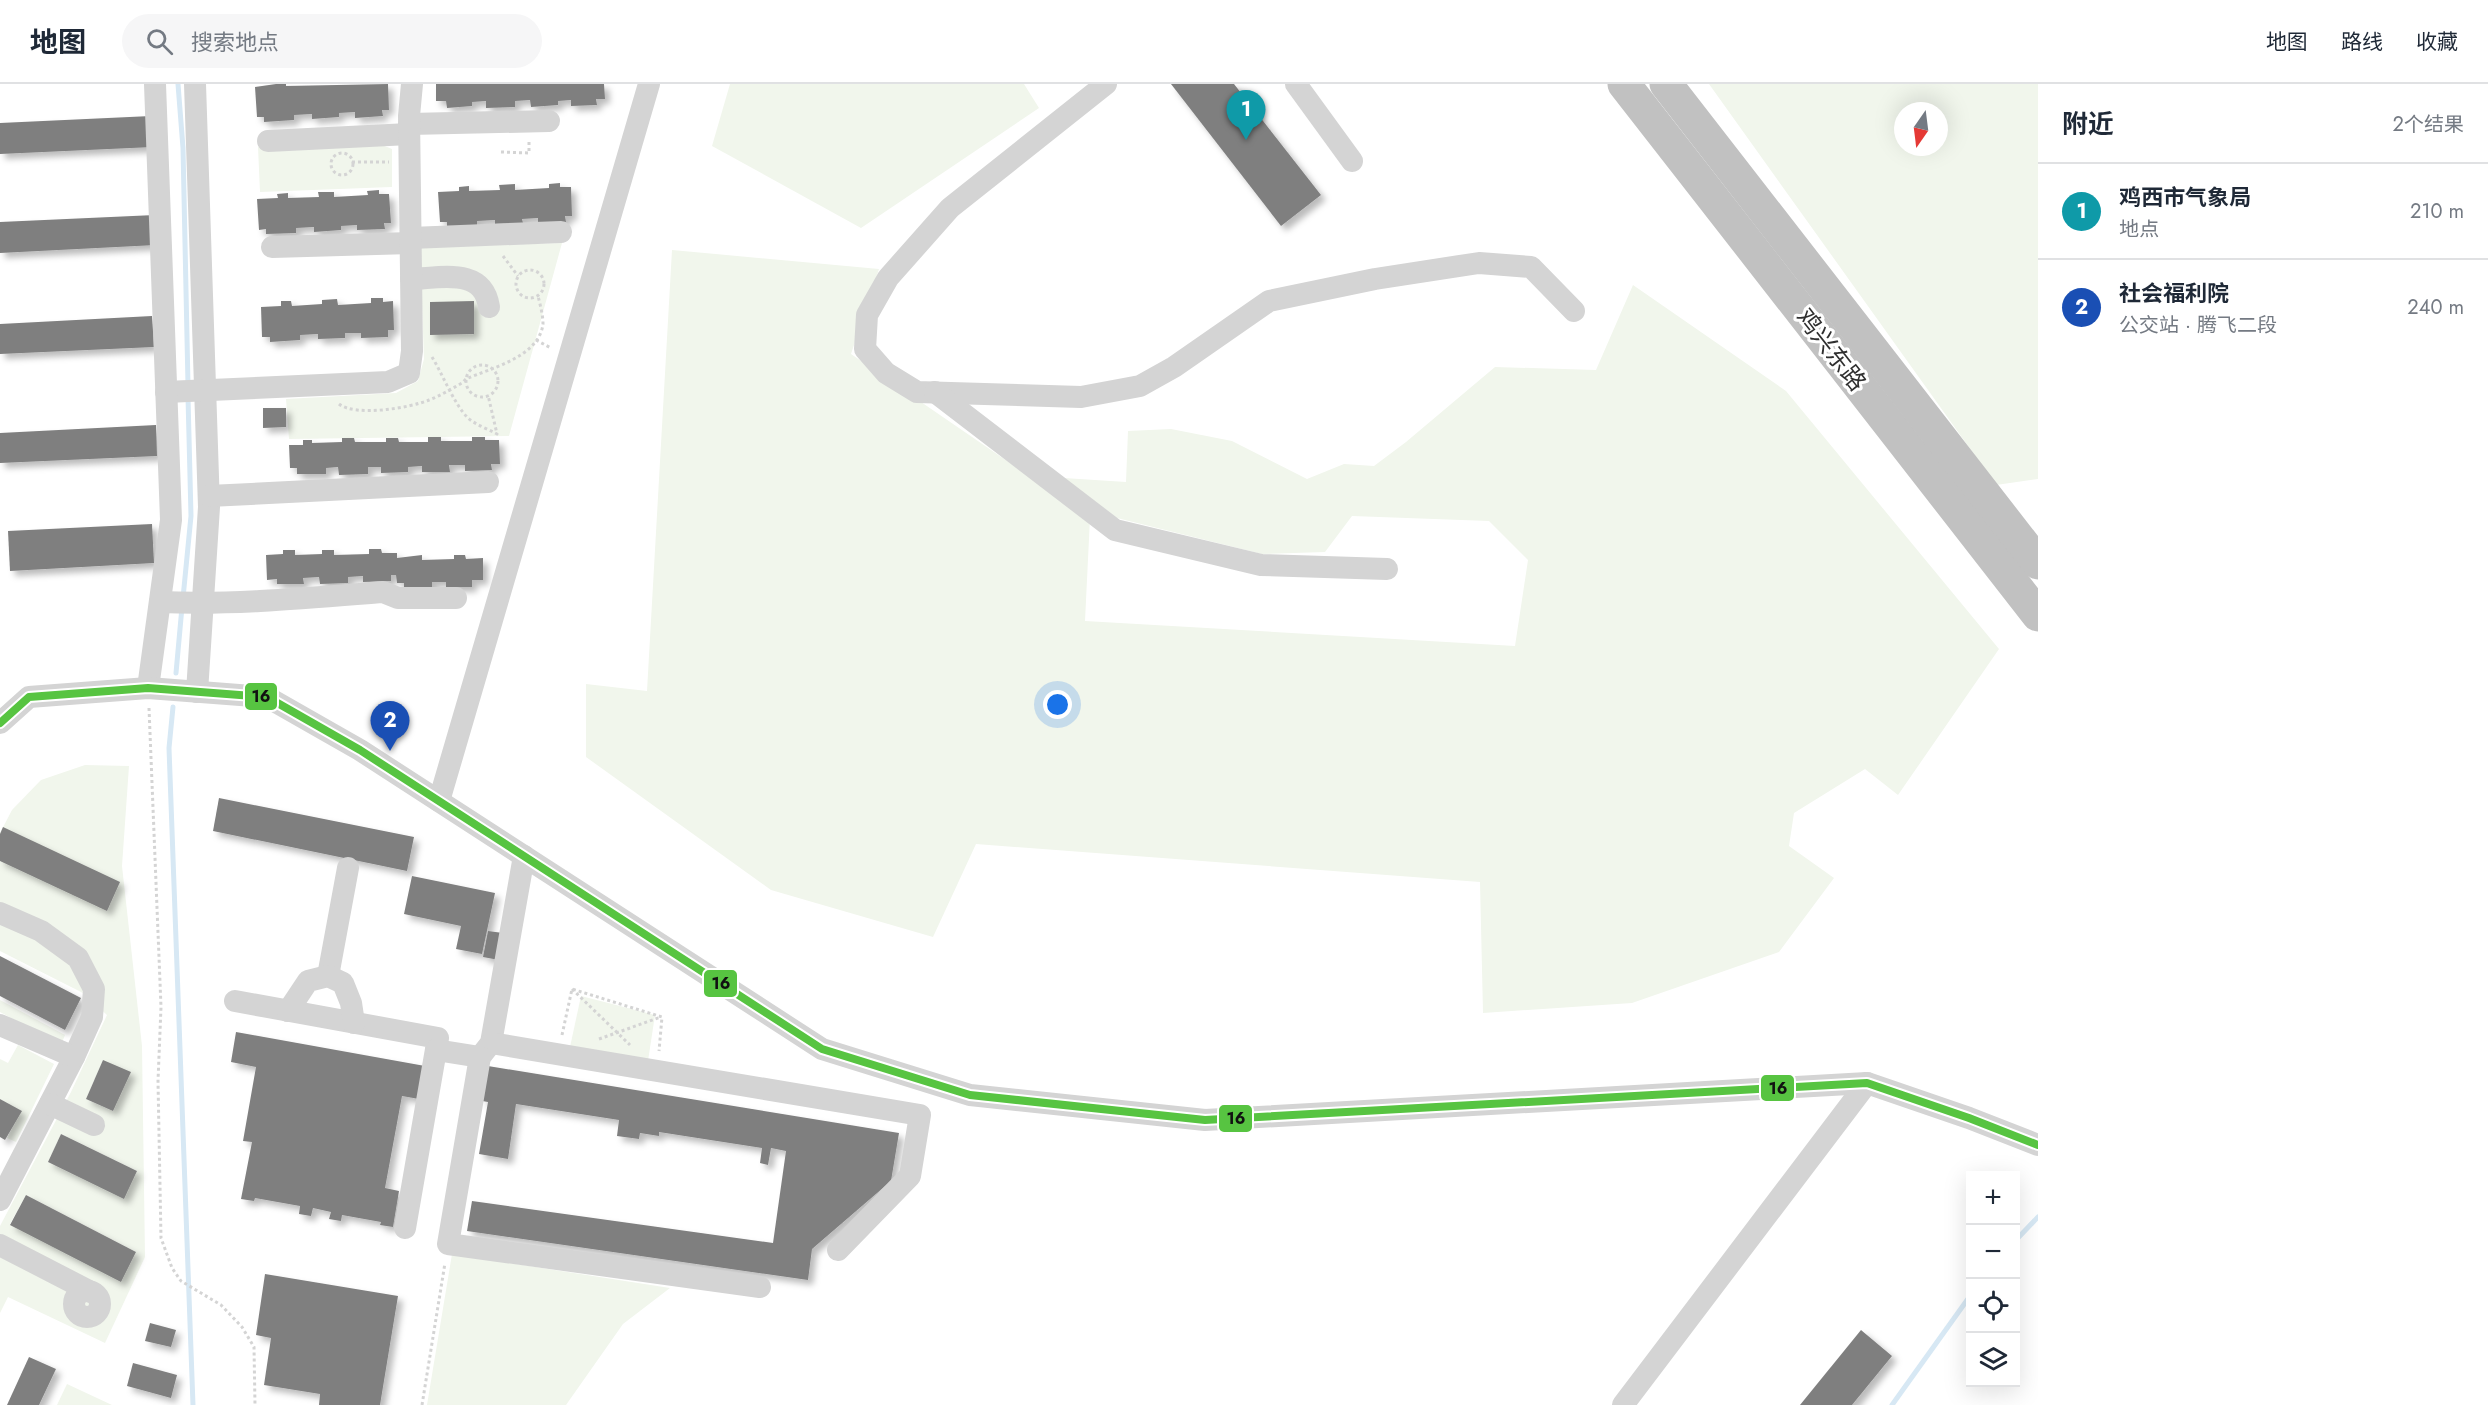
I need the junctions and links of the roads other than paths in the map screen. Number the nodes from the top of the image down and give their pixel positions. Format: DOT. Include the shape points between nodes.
graph roads {
  1 [pos="156,84"];
  2 [pos="195,84"];
  3 [pos="412,84"];
  4 [pos="649,84"];
  5 [pos="1106,84"];
  6 [pos="1296,84"];
  7 [pos="1624,84"];
  8 [pos="1666,84"];
  9 [pos="539,121"];
  10 [pos="409,129"];
  11 [pos="268,141"];
  12 [pos="1352,161"];
  13 [pos="561,232"];
  14 [pos="411,241"];
  15 [pos="272,247"];
  16 [pos="411,279"];
  17 [pos="489,307"];
  18 [pos="1574,311"];
  19 [pos="166,392"];
  20 [pos="205,392"];
  21 [pos="935,392"];
  22 [pos="488,482"];
  23 [pos="209,502"];
  24 [pos="170,508"];
  25 [pos="2038,563"];
  26 [pos="1387,569"];
  27 [pos="456,598"];
  28 [pos="160,602"];
  29 [pos="203,604"];
  30 [pos="2038,615"];
  31 [pos="148,688"];
  32 [pos="197,692"];
  33 [pos="0,723"];
  34 [pos="439,801"];
  35 [pos="524,856"];
  36 [pos="348,868"];
  37 [pos="0,913"];
  38 [pos="328,976"];
  39 [pos="235,1001"];
  40 [pos="288,1011"];
  41 [pos="354,1023"];
  42 [pos="0,1024"];
  43 [pos="436,1050"];
  44 [pos="485,1050"];
  45 [pos="74,1058"];
  46 [pos="1867,1083"];
  47 [pos="50,1104"];
  48 [pos="94,1125"];
  49 [pos="2038,1145"];
  50 [pos="8,1167"];
  51 [pos="0,1200"];
  52 [pos="405,1228"];
  53 [pos="0,1245"];
  54 [pos="838,1250"];
  55 [pos="760,1287"];
  56 [pos="91,1292"];
  57 [pos="1623,1405"];
  1 -- 19 [label="street"];
  2 -- 20 [label="street"];
  3 -- 10 [label="street"];
  4 -- 34 [label="street"];
  5 -- 21 [label="street" via="950,208 888,278 867,315 865,349 886,373 917,392"];
  6 -- 12 [label="street"];
  7 -- 30 [label="highway, 鸡兴东路"];
  8 -- 25 [label="highway, 鸡兴东路"];
  9 -- 10 [label="street"];
  10 -- 11 [label="street"];
  10 -- 14 [label="street"];
  13 -- 14 [label="street"];
  14 -- 15 [label="street"];
  14 -- 16 [label="street"];
  16 -- 17 [label="street" via="464,278 479,284"];
  16 -- 20 [label="street" via="409,373 388,382"];
  18 -- 21 [label="street" via="1532,267 1479,263 1269,301 1140,386 1082,397"];
  19 -- 20 [label="street"];
  19 -- 24 [label="street"];
  20 -- 23 [label="street"];
  21 -- 26 [label="street" via="1115,530 1261,565"];
  22 -- 23 [label="street"];
  23 -- 24 [label="street"];
  23 -- 29 [label="street"];
  24 -- 28 [label="street"];
  27 -- 29 [label="street" via="399,598 383,592"];
  28 -- 29 [label="street"];
  28 -- 31 [label="street"];
  29 -- 32 [label="street"];
  31 -- 32 [label="street"];
  31 -- 33 [label="street" via="29,697"];
  32 -- 34 [label="street" via="267,697"];
  34 -- 35 [label="street"];
  35 -- 44 [label="street"];
  35 -- 46 [label="street" via="822,1048 970,1095 1205,1120"];
  36 -- 38 [label="street"];
  37 -- 45 [label="street" via="40,931 78,958 94,989 92,1017"];
  38 -- 40 [label="street" via="308,981"];
  38 -- 41 [label="street" via="343,983"];
  39 -- 40 [label="street"];
  40 -- 41 [label="street"];
  41 -- 43 [label="street" via="438,1038"];
  42 -- 45 [label="street"];
  43 -- 44 [label="street"];
  43 -- 52 [label="street"];
  44 -- 54 [label="street" via="558,1054 920,1115 910,1176"];
  44 -- 55 [label="street" via="448,1244"];
  45 -- 47 [label="street"];
  46 -- 49 [label="street"];
  46 -- 57 [label="street"];
  47 -- 48 [label="street"];
  47 -- 50 [label="street"];
  50 -- 51 [label="street"];
  53 -- 56 [label="street"];
}
